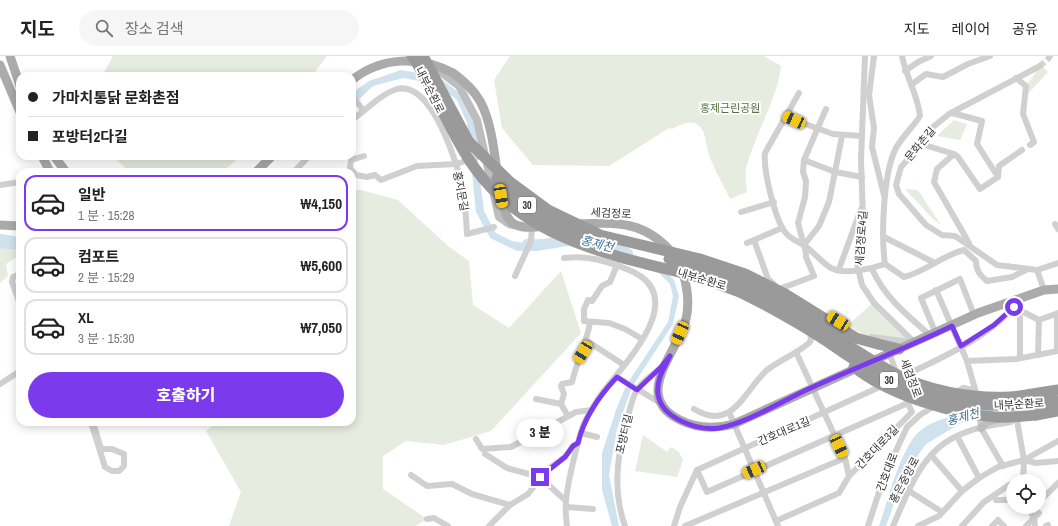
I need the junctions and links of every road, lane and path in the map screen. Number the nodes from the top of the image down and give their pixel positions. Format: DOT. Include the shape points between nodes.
graph roads {
  1 [pos="10,56"];
  2 [pos="412,56"];
  3 [pos="864,56"];
  4 [pos="874,56"];
  5 [pos="902,56"];
  6 [pos="931,56"];
  7 [pos="990,56"];
  8 [pos="425,58"];
  9 [pos="0,65"];
  10 [pos="1037,69"];
  11 [pos="905,71"];
  12 [pos="16,74"];
  13 [pos="356,77"];
  14 [pos="1016,78"];
  15 [pos="911,85"];
  16 [pos="799,93"];
  17 [pos="356,101"];
  18 [pos="16,103"];
  19 [pos="363,109"];
  20 [pos="826,109"];
  21 [pos="952,113"];
  22 [pos="356,116"];
  23 [pos="786,117"];
  24 [pos="818,129"];
  25 [pos="842,136"];
  26 [pos="862,136"];
  27 [pos="468,141"];
  28 [pos="921,144"];
  29 [pos="1030,145"];
  30 [pos="1022,150"];
  31 [pos="954,154"];
  32 [pos="485,155"];
  33 [pos="364,156"];
  34 [pos="356,158"];
  35 [pos="268,160"];
  36 [pos="304,160"];
  37 [pos="804,160"];
  38 [pos="458,163"];
  39 [pos="260,168"];
  40 [pos="298,168"];
  41 [pos="835,172"];
  42 [pos="356,175"];
  43 [pos="998,177"];
  44 [pos="862,178"];
  45 [pos="16,183"];
  46 [pos="0,185"];
  47 [pos="884,200"];
  48 [pos="774,202"];
  49 [pos="863,202"];
  50 [pos="741,212"];
  51 [pos="0,225"];
  52 [pos="515,225"];
  53 [pos="16,226"];
  54 [pos="494,227"];
  55 [pos="532,227"];
  56 [pos="782,228"];
  57 [pos="884,237"];
  58 [pos="754,240"];
  59 [pos="747,243"];
  60 [pos="970,244"];
  61 [pos="804,245"];
  62 [pos="564,258"];
  63 [pos="935,263"];
  64 [pos="1058,263"];
  65 [pos="885,264"];
  66 [pos="617,265"];
  67 [pos="839,269"];
  68 [pos="872,269"];
  69 [pos="1028,269"];
  70 [pos="1037,270"];
  71 [pos="696,271"];
  72 [pos="858,271"];
  73 [pos="16,276"];
  74 [pos="515,276"];
  75 [pos="742,288"];
  76 [pos="782,288"];
  77 [pos="1058,289"];
  78 [pos="936,290"];
  79 [pos="1044,290"];
  80 [pos="16,295"];
  81 [pos="1016,303"];
  82 [pos="814,306"];
  83 [pos="1020,310"];
  84 [pos="1057,314"];
  85 [pos="974,315"];
  86 [pos="1040,320"];
  87 [pos="590,323"];
  88 [pos="952,326"];
  89 [pos="934,335"];
  90 [pos="642,339"];
  91 [pos="824,340"];
  92 [pos="587,341"];
  93 [pos="915,343"];
  94 [pos="961,346"];
  95 [pos="894,351"];
  96 [pos="1057,351"];
  97 [pos="796,352"];
  98 [pos="1038,355"];
  99 [pos="670,356"];
  100 [pos="1020,358"];
  101 [pos="967,361"];
  102 [pos="624,365"];
  103 [pos="16,374"];
  104 [pos="619,378"];
  105 [pos="899,378"];
  106 [pos="0,384"];
  107 [pos="812,387"];
  108 [pos="636,389"];
  109 [pos="974,390"];
  110 [pos="1058,390"];
  111 [pos="536,399"];
  112 [pos="1058,401"];
  113 [pos="908,403"];
  114 [pos="561,404"];
  115 [pos="662,404"];
  116 [pos="1058,406"];
  117 [pos="694,409"];
  118 [pos="592,410"];
  119 [pos="729,412"];
  120 [pos="912,412"];
  121 [pos="824,413"];
  122 [pos="1058,413"];
  123 [pos="568,416"];
  124 [pos="1016,417"];
  125 [pos="734,424"];
  126 [pos="981,424"];
  127 [pos="93,426"];
  128 [pos="93,426"];
  129 [pos="581,433"];
  130 [pos="834,435"];
  131 [pos="957,436"];
  132 [pos="597,437"];
  133 [pos="476,439"];
  134 [pos="1058,441"];
  135 [pos="578,443"];
  136 [pos="744,448"];
  137 [pos="485,454"];
  138 [pos="931,455"];
  139 [pos="845,458"];
  140 [pos="1024,460"];
  141 [pos="1058,461"];
  142 [pos="1003,466"];
  143 [pos="697,470"];
  144 [pos="754,470"];
  145 [pos="1023,474"];
  146 [pos="411,475"];
  147 [pos="849,476"];
  148 [pos="540,477"];
  149 [pos="979,478"];
  150 [pos="1058,483"];
  151 [pos="1006,488"];
  152 [pos="909,491"];
  153 [pos="962,491"];
  154 [pos="764,492"];
  155 [pos="1046,495"];
  156 [pos="996,500"];
  157 [pos="1006,500"];
  158 [pos="566,504"];
  159 [pos="510,505"];
  160 [pos="593,509"];
  161 [pos="942,512"];
  162 [pos="1036,516"];
  163 [pos="427,519"];
  164 [pos="777,523"];
  165 [pos="448,526"];
  166 [pos="489,526"];
  167 [pos="567,526"];
  168 [pos="625,526"];
  169 [pos="674,526"];
  170 [pos="685,526"];
  171 [pos="869,526"];
  172 [pos="893,526"];
  173 [pos="918,526"];
  174 [pos="962,526"];
  175 [pos="992,526"];
  176 [pos="1004,526"];
  177 [pos="1026,526"];
  178 [pos="1035,526"];
  1 -- 12 [label="main road"];
  2 -- 71 [label="highway, 내부순환로 / 30, bridge" via="474,168 518,210 544,228 608,254"];
  3 -- 26 [label="street, 세검정로4길"];
  4 -- 47 [label="street" via="869,95 874,128 872,147"];
  5 -- 11 [label="street, 문화촌길"];
  6 -- 11 [label="street"];
  7 -- 15 [label="street" via="943,77 926,74"];
  8 -- 13 [label="main road" via="390,60"];
  8 -- 27 [label="highway, 내부순환로 / 30, bridge"];
  8 -- 32 [label="main road" via="459,86 477,120"];
  8 -- 52 [label="main road" via="464,81 480,102 494,154 503,210 506,217"];
  9 -- 18 [label="main road"];
  10 -- 14 [label="street, 문화촌길"];
  11 -- 15 [label="street, 문화촌길"];
  14 -- 21 [label="street, 문화촌길"];
  14 -- 29 [label="street" via="1026,86 1023,114 1034,142"];
  15 -- 47 [label="street, 문화촌길" via="920,116 896,148 888,173"];
  16 -- 23 [label="street"];
  17 -- 19 [label="street"];
  19 -- 22 [label="street"];
  19 -- 38 [label="street" via="398,89 419,93 436,118"];
  20 -- 24 [label="street"];
  21 -- 28 [label="street, 문화촌길" via="933,127"];
  21 -- 43 [label="street" via="982,121 978,144"];
  23 -- 24 [label="street"];
  23 -- 48 [label="street" via="765,153 766,178"];
  24 -- 25 [label="street"];
  24 -- 37 [label="street"];
  25 -- 26 [label="street"];
  25 -- 41 [label="street"];
  26 -- 44 [label="street, 세검정로4길"];
  27 -- 71 [label="highway, 내부순환로 / 30, bridge" via="492,174 511,193 546,218 603,241"];
  27 -- 95 [label="highway, bridge" via="510,182 548,210 600,235 700,259 745,274 785,294 856,338"];
  28 -- 31 [label="street"];
  28 -- 60 [label="street, 문화촌길" via="901,167 896,185 899,194 926,225 942,235 956,236"];
  30 -- 43 [label="street" via="1000,166"];
  31 -- 43 [label="street" via="980,188"];
  31 -- 60 [label="street" via="937,169 934,182"];
  32 -- 38 [label="street, bridge"];
  32 -- 52 [label="main road" via="499,216 509,224"];
  33 -- 34 [label="street, 홍지문길"];
  35 -- 39 [label="main road"];
  36 -- 40 [label="street"];
  37 -- 41 [label="street"];
  37 -- 61 [label="street" via="802,172 806,181 798,223"];
  38 -- 42 [label="street, 홍지문길" via="417,166 381,180 375,175"];
  38 -- 54 [label="street, 홍지문길" via="467,234"];
  41 -- 44 [label="street"];
  41 -- 61 [label="street" via="829,202 821,222"];
  44 -- 49 [label="street, 세검정로4길"];
  45 -- 46 [label="street"];
  47 -- 57 [label="street, 문화촌길"];
  48 -- 50 [label="street"];
  48 -- 56 [label="street"];
  49 -- 67 [label="street"];
  49 -- 72 [label="street, 세검정로4길"];
  51 -- 53 [label="main road"];
  52 -- 55 [label="main road, 세검정로"];
  55 -- 74 [label="street" via="530,241"];
  55 -- 99 [label="main road, 세검정로" via="621,223 637,227 664,242 681,266 688,301 686,320"];
  56 -- 58 [label="street"];
  56 -- 61 [label="street" via="790,239"];
  57 -- 63 [label="street"];
  57 -- 65 [label="street, 문화촌길"];
  58 -- 59 [label="street"];
  58 -- 76 [label="street, 세검정로" via="768,279"];
  60 -- 69 [label="street, 문화촌길" via="998,265"];
  61 -- 67 [label="street" via="827,265"];
  61 -- 76 [label="street" via="814,276"];
  62 -- 66 [label="street" via="583,256"];
  63 -- 65 [label="street" via="914,275 904,277"];
  63 -- 69 [label="street" via="964,250 976,261 976,268 987,281 1012,277"];
  64 -- 70 [label="street"];
  65 -- 68 [label="street"];
  66 -- 87 [label="street" via="611,281 602,286 593,301 589,300 585,306 584,320"];
  66 -- 90 [label="street" via="644,278 653,292 655,310"];
  67 -- 72 [label="street"];
  68 -- 72 [label="street"];
  68 -- 89 [label="street" via="878,282 897,306"];
  69 -- 70 [label="street, 문화촌길"];
  70 -- 79 [label="street"];
  71 -- 75 [label="highway, 내부순환로 / 30"];
  72 -- 93 [label="street, 세검정로4길" via="862,285 874,303"];
  73 -- 80 [label="street" via="12,282"];
  75 -- 91 [label="highway, 내부순환로 / 30, bridge"];
  75 -- 110 [label="highway, 내부순환로 / 30, bridge" via="769,295 893,372 920,384 966,395 991,397 1011,397"];
  76 -- 82 [label="street, 세검정로"];
  77 -- 79 [label="main road, 세검정로"];
  78 -- 85 [label="street" via="960,279"];
  78 -- 88 [label="street"];
  78 -- 89 [label="street" via="921,298"];
  79 -- 81 [label="main road, 세검정로"];
  81 -- 83 [label="street"];
  81 -- 85 [label="main road, 세검정로"];
  81 -- 94 [label="street, 간호대로1길" via="994,325"];
  82 -- 93 [label="street, 세검정로" via="865,336"];
  82 -- 97 [label="street" via="809,319 811,340 808,345"];
  83 -- 86 [label="street"];
  83 -- 100 [label="street"];
  84 -- 86 [label="street"];
  84 -- 96 [label="street"];
  85 -- 88 [label="main road, 세검정로"];
  86 -- 98 [label="street"];
  87 -- 90 [label="street" via="609,323"];
  87 -- 92 [label="street"];
  88 -- 89 [label="main road, 세검정로"];
  88 -- 94 [label="street"];
  89 -- 93 [label="main road, 세검정로"];
  90 -- 102 [label="street"];
  91 -- 112 [label="highway, 내부순환로 / 30, bridge" via="887,379 941,398 998,406 1023,406"];
  91 -- 122 [label="highway, bridge" via="852,366 890,390 976,415 1012,418"];
  92 -- 102 [label="street"];
  92 -- 114 [label="street" via="577,362 572,382 561,386 564,394"];
  93 -- 95 [label="main road, 세검정로"];
  94 -- 101 [label="street"];
  94 -- 105 [label="street, 간호대로1길"];
  95 -- 105 [label="street, 세검정로"];
  95 -- 107 [label="main road, 세검정로"];
  96 -- 98 [label="street"];
  97 -- 107 [label="street"];
  97 -- 119 [label="street" via="767,370 742,402"];
  98 -- 100 [label="street"];
  99 -- 108 [label="street, 포방터길"];
  99 -- 115 [label="main road, 세검정로" via="658,383 658,394"];
  100 -- 101 [label="street"];
  101 -- 109 [label="street"];
  102 -- 104 [label="street"];
  103 -- 106 [label="street"];
  104 -- 108 [label="street"];
  104 -- 118 [label="street" via="601,394"];
  105 -- 113 [label="street, 세검정로"];
  105 -- 121 [label="street, 간호대로1길"];
  107 -- 121 [label="street"];
  107 -- 125 [label="main road, 세검정로"];
  108 -- 115 [label="street"];
  108 -- 168 [label="street, 포방터길" via="623,433 618,466 617,489"];
  109 -- 126 [label="street, bridge"];
  109 -- 171 [label="street, 간호대로" via="963,388 907,426 884,477"];
  111 -- 114 [label="street"];
  113 -- 120 [label="street, 세검정로"];
  113 -- 130 [label="street"];
  114 -- 123 [label="street"];
  115 -- 125 [label="main road, 세검정로" via="672,415 691,425 715,428"];
  116 -- 124 [label="main road, 홍은중앙로"];
  117 -- 119 [label="street" via="709,415"];
  118 -- 123 [label="street" via="582,410"];
  118 -- 129 [label="street"];
  119 -- 125 [label="street"];
  120 -- 147 [label="street, 간호대로3길"];
  121 -- 130 [label="street, 간호대로1길"];
  121 -- 136 [label="street, 간호대로1길"];
  122 -- 124 [label="street, 홍은중앙로"];
  123 -- 133 [label="street" via="512,446 482,449"];
  124 -- 126 [label="main road, 홍은중앙로"];
  124 -- 140 [label="street"];
  125 -- 136 [label="street"];
  126 -- 131 [label="street, 홍은중앙로"];
  126 -- 142 [label="street"];
  127 -- 128 [label="street" via="101,449 112,449 124,454 124,466 119,471 105,467"];
  129 -- 132 [label="street"];
  129 -- 135 [label="street"];
  130 -- 139 [label="street"];
  130 -- 144 [label="street"];
  131 -- 138 [label="street, 홍은중앙로"];
  131 -- 149 [label="street"];
  134 -- 140 [label="street"];
  135 -- 148 [label="street"];
  135 -- 158 [label="street"];
  136 -- 143 [label="street, 간호대로1길"];
  136 -- 144 [label="street"];
  137 -- 148 [label="street" via="507,468"];
  138 -- 152 [label="street, 홍은중앙로"];
  138 -- 153 [label="street"];
  139 -- 147 [label="street, 간호대로3길"];
  139 -- 154 [label="street, 간호대로3길"];
  140 -- 141 [label="street" via="1036,463"];
  140 -- 142 [label="street"];
  140 -- 145 [label="street"];
  142 -- 149 [label="street"];
  143 -- 144 [label="street" via="707,492"];
  143 -- 169 [label="street"];
  144 -- 154 [label="street"];
  146 -- 159 [label="street" via="427,486 452,484 472,494"];
  147 -- 164 [label="street" via="839,493"];
  148 -- 158 [label="street"];
  148 -- 159 [label="street" via="528,494"];
  149 -- 153 [label="street"];
  150 -- 155 [label="street"];
  151 -- 174 [label="street" via="984,502"];
  152 -- 161 [label="street"];
  152 -- 172 [label="street, 홍은중앙로"];
  153 -- 161 [label="street"];
  154 -- 164 [label="street"];
  154 -- 170 [label="street"];
  156 -- 157 [label="street"];
  158 -- 160 [label="street"];
  158 -- 167 [label="street"];
  159 -- 166 [label="street"];
  161 -- 173 [label="street"];
  162 -- 177 [label="street"];
  162 -- 178 [label="street"];
  163 -- 165 [label="street" via="434,518"];
  175 -- 176 [label="street" via="998,520"];
}
